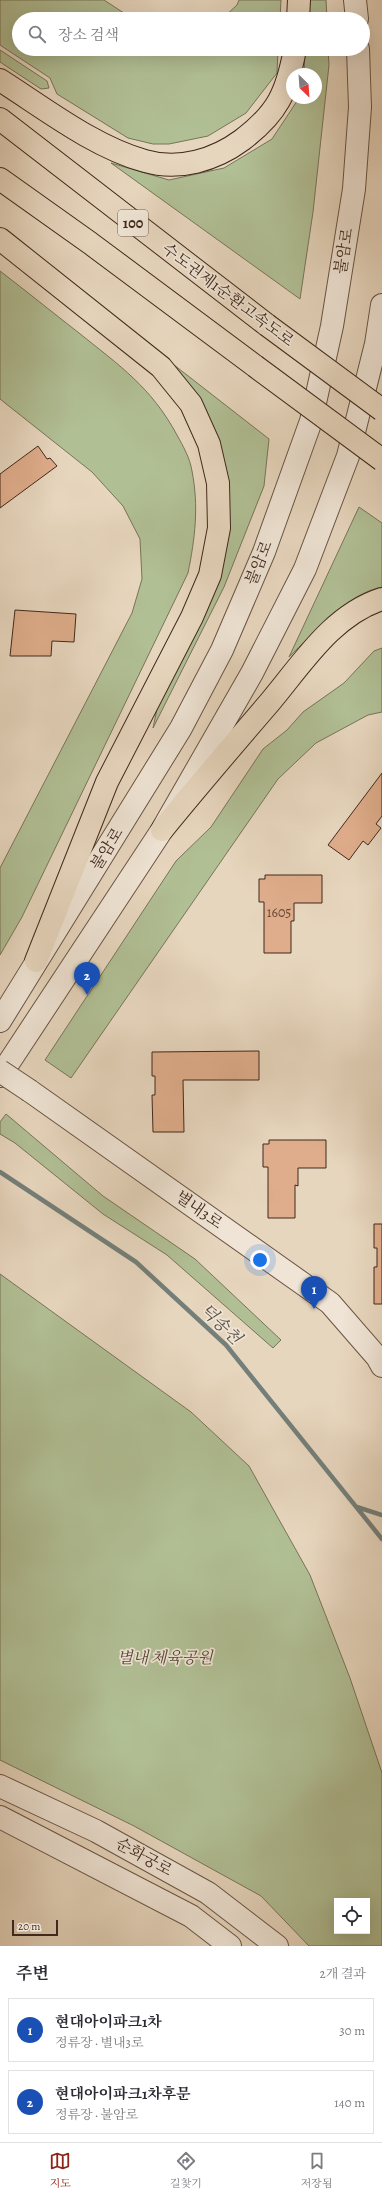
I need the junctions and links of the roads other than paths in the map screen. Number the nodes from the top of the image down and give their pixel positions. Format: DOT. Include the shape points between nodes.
graph roads {
  1 [pos="299,0"];
  2 [pos="355,0"];
  3 [pos="298,12"];
  4 [pos="356,12"];
  5 [pos="294,56"];
  6 [pos="358,56"];
  7 [pos="0,80"];
  8 [pos="0,119"];
  9 [pos="0,179"];
  10 [pos="0,239"];
  11 [pos="382,305"];
  12 [pos="382,410"];
  13 [pos="382,460"];
  14 [pos="382,599"];
  15 [pos="162,830"];
  16 [pos="36,961"];
  17 [pos="0,1021"];
  18 [pos="0,1070"];
  19 [pos="0,1076"];
  20 [pos="382,1366"];
  21 [pos="0,1786"];
  22 [pos="0,1817"];
  23 [pos="230,1946"];
  24 [pos="277,1946"];
  1 -- 3 [label="highway"];
  2 -- 4 [label="street"];
  5 -- 7 [label="highway" via="281,100 262,125 210,159 179,164 146,162 112,148"];
  6 -- 16 [label="street, 불암로" via="360,106 354,189 332,326 311,421 264,552 222,650 177,734"];
  8 -- 12 [label="highway, 수도권제1순환고속도로 / 100, bridge" via="267,325"];
  9 -- 13 [label="highway, 100, bridge"];
  10 -- 16 [label="highway" via="161,367 191,404 209,444 218,482 219,528 210,574 192,617 107,782"];
  11 -- 15 [label="street" via="376,344 348,456 305,568 252,673"];
  14 -- 15 [label="highway" via="372,602 340,622 304,660"];
  15 -- 19 [label="street"];
  16 -- 17 [label="street, 불암로"];
  18 -- 20 [label="street, 별내3로, bridge" via="330,1304"];
  21 -- 24 [label="street, 순화궁로" via="96,1831 208,1893"];
  22 -- 23 [label="street, 순화궁로" via="191,1916"];
}
